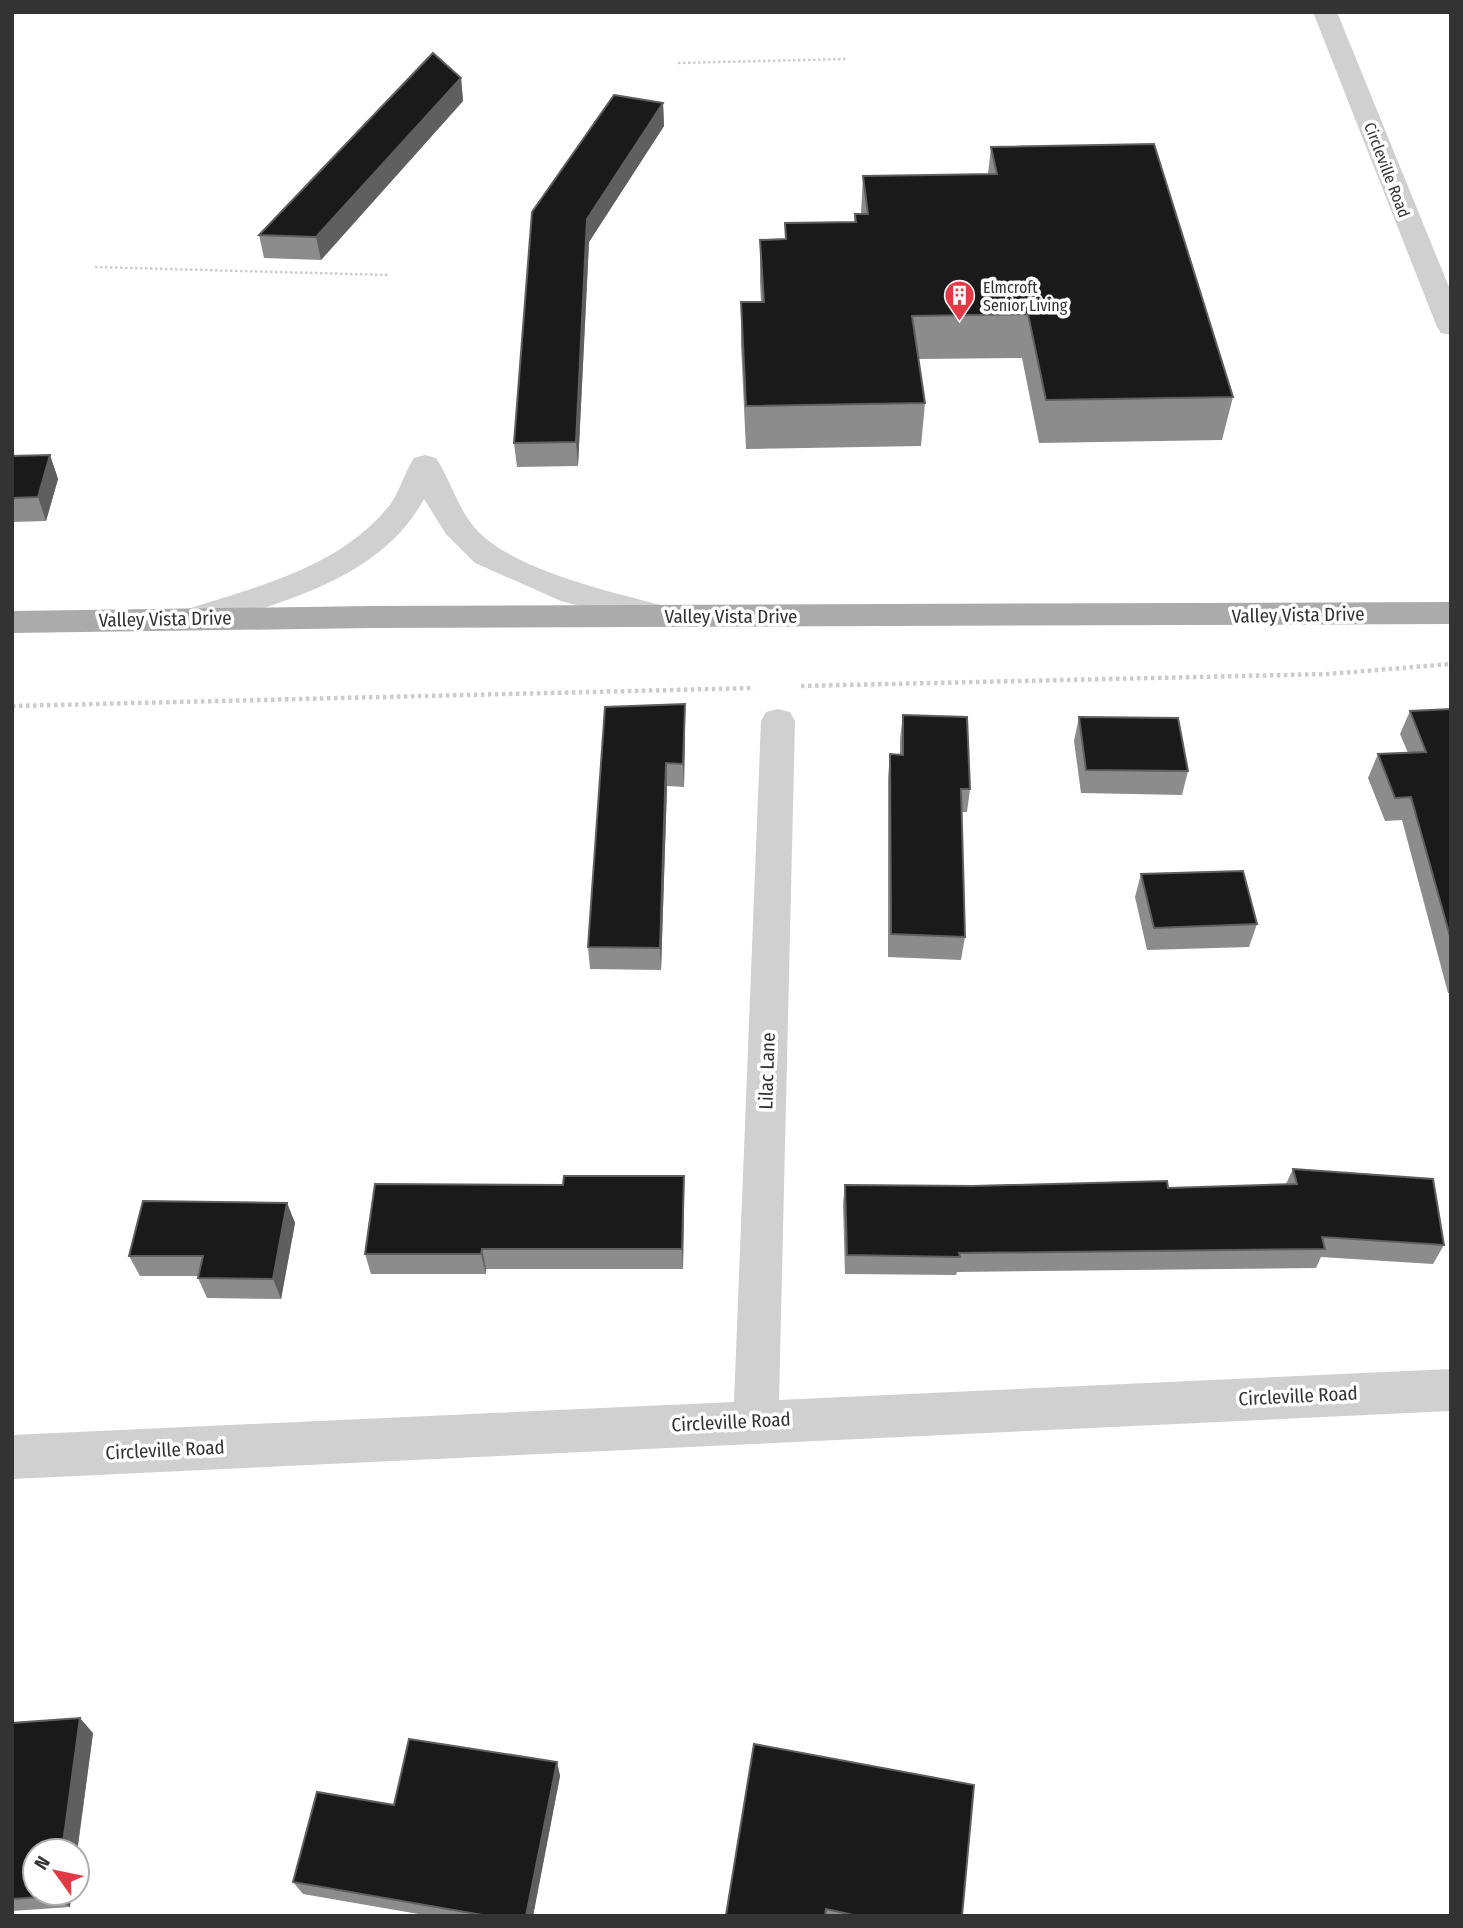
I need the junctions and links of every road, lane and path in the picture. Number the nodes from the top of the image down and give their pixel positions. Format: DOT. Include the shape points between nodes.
graph roads {
  1 [pos="1325,12"];
  2 [pos="846,59"];
  3 [pos="678,63"];
  4 [pos="1410,230"];
  5 [pos="1445,244"];
  6 [pos="95,267"];
  7 [pos="388,275"];
  8 [pos="1451,327"];
  9 [pos="1451,613"];
  10 [pos="660,616"];
  11 [pos="196,618"];
  12 [pos="12,622"];
  13 [pos="1451,664"];
  14 [pos="800,687"];
  15 [pos="758,688"];
  16 [pos="12,706"];
  17 [pos="778,721"];
  18 [pos="1451,1390"];
  19 [pos="755,1420"];
  20 [pos="12,1457"];
  1 -- 4 [label="street, Circleville Road"];
  2 -- 3 [label="path"];
  4 -- 5 [label="street"];
  4 -- 8 [label="street, Circleville Road"];
  6 -- 7 [label="path"];
  9 -- 10 [label="main road, Valley Vista Drive"];
  10 -- 11 [label="main road, Valley Vista Drive"];
  10 -- 11 [label="street" via="573,593 486,556 457,528 425,465 401,513 345,559 300,582"];
  11 -- 12 [label="main road, Valley Vista Drive"];
  13 -- 14 [label="path" via="1328,674"];
  15 -- 16 [label="path"];
  17 -- 19 [label="street, Lilac Lane"];
  18 -- 19 [label="street, Circleville Road"];
  19 -- 20 [label="street, Circleville Road"];
}
